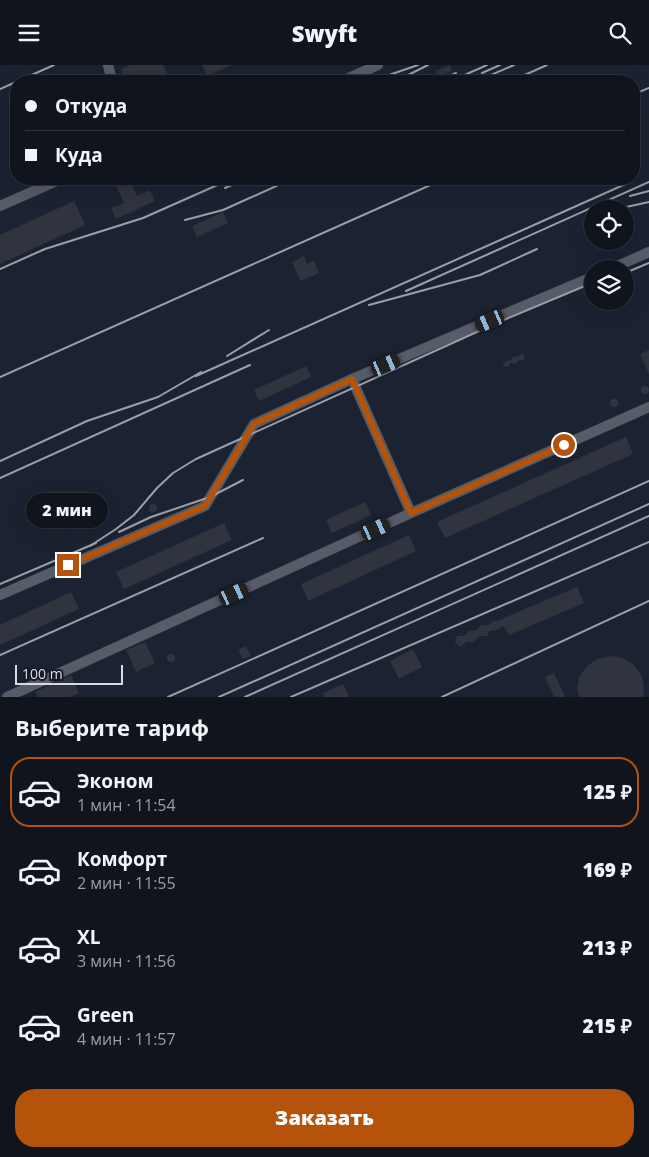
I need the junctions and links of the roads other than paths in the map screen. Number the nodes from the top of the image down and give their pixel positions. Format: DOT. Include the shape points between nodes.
graph roads {
  1 [pos="378,65"];
  2 [pos="356,75"];
  3 [pos="47,185"];
  4 [pos="0,206"];
  5 [pos="649,252"];
  6 [pos="631,260"];
  7 [pos="584,280"];
  8 [pos="352,379"];
  9 [pos="649,407"];
  10 [pos="411,513"];
  11 [pos="0,595"];
  12 [pos="7,697"];
  1 -- 2 [label="lane"];
  3 -- 4 [label="lane"];
  5 -- 6 [label="lane"];
  7 -- 8 [label="lane"];
  8 -- 10 [label="lane"];
  8 -- 11 [label="lane" via="254,424 205,506"];
  9 -- 10 [label="lane"];
  10 -- 12 [label="lane"];
}
